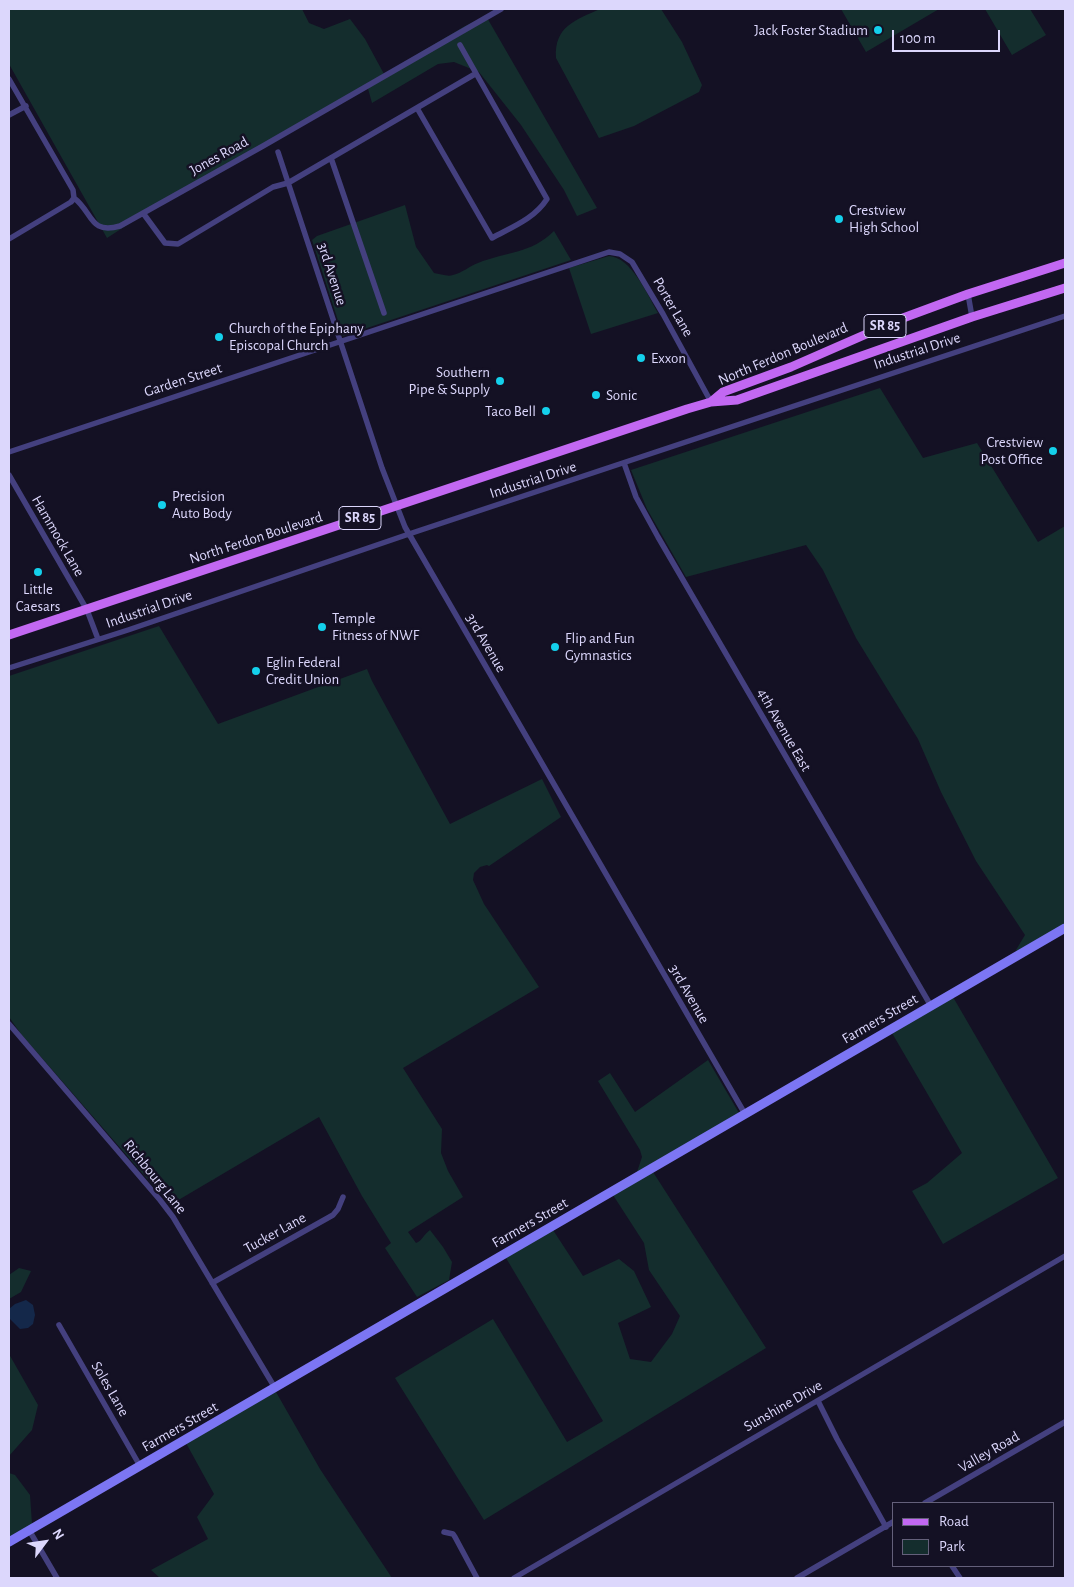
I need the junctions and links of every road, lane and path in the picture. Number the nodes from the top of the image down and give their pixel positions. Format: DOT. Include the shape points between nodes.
graph roads {
  1 [pos="501,9"];
  2 [pos="460,45"];
  3 [pos="476,74"];
  4 [pos="9,79"];
  5 [pos="26,106"];
  6 [pos="417,108"];
  7 [pos="9,115"];
  8 [pos="278,152"];
  9 [pos="331,158"];
  10 [pos="288,183"];
  11 [pos="74,198"];
  12 [pos="143,213"];
  13 [pos="9,239"];
  14 [pos="593,257"];
  15 [pos="1065,263"];
  16 [pos="1065,288"];
  17 [pos="968,294"];
  18 [pos="384,313"];
  19 [pos="1065,316"];
  20 [pos="972,317"];
  21 [pos="340,341"];
  22 [pos="711,402"];
  23 [pos="9,452"];
  24 [pos="624,463"];
  25 [pos="9,475"];
  26 [pos="396,506"];
  27 [pos="409,534"];
  28 [pos="87,610"];
  29 [pos="9,635"];
  30 [pos="98,639"];
  31 [pos="9,668"];
  32 [pos="1065,928"];
  33 [pos="931,1006"];
  34 [pos="9,1024"];
  35 [pos="745,1114"];
  36 [pos="343,1197"];
  37 [pos="1065,1256"];
  38 [pos="212,1283"];
  39 [pos="59,1325"];
  40 [pos="275,1388"];
  41 [pos="818,1401"];
  42 [pos="1065,1422"];
  43 [pos="140,1466"];
  44 [pos="928,1502"];
  45 [pos="892,1523"];
  46 [pos="886,1527"];
  47 [pos="29,1530"];
  48 [pos="444,1532"];
  49 [pos="9,1542"];
  50 [pos="953,1567"];
  51 [pos="57,1578"];
  52 [pos="477,1578"];
  53 [pos="514,1578"];
  54 [pos="797,1578"];
  55 [pos="960,1578"];
  1 -- 12 [label="street, Jones Road"];
  2 -- 3 [label="street"];
  3 -- 6 [label="street"];
  3 -- 6 [label="street" via="547,199 534,215 492,238"];
  4 -- 5 [label="street, Jones Road"];
  5 -- 7 [label="street"];
  5 -- 11 [label="street, Jones Road" via="75,192"];
  6 -- 9 [label="street"];
  8 -- 10 [label="street, 3rd Avenue"];
  9 -- 10 [label="street"];
  9 -- 18 [label="street"];
  10 -- 12 [label="street" via="274,187 178,244 165,243"];
  10 -- 21 [label="street, 3rd Avenue"];
  11 -- 12 [label="street, Jones Road" via="82,204 94,224 104,229 120,226"];
  11 -- 13 [label="street"];
  14 -- 21 [label="street, Garden Street"];
  14 -- 22 [label="street, Porter Lane" via="609,252 632,262"];
  15 -- 17 [label="main road, North Ferdon Boulevard / SR 85"];
  16 -- 20 [label="main road, North Ferdon Boulevard / SR 85"];
  17 -- 20 [label="street"];
  17 -- 22 [label="main road, North Ferdon Boulevard / SR 85" via="723,392"];
  19 -- 24 [label="street, Industrial Drive"];
  20 -- 22 [label="main road, North Ferdon Boulevard / SR 85" via="737,400"];
  21 -- 23 [label="street, Garden Street"];
  21 -- 26 [label="street, 3rd Avenue"];
  22 -- 26 [label="main road, North Ferdon Boulevard / SR 85"];
  24 -- 27 [label="street, Industrial Drive"];
  24 -- 33 [label="street, 4th Avenue East" via="636,497 663,545"];
  25 -- 28 [label="street, Hammock Lane"];
  26 -- 27 [label="street, 3rd Avenue"];
  26 -- 28 [label="main road, North Ferdon Boulevard / SR 85"];
  27 -- 30 [label="street, Industrial Drive"];
  27 -- 35 [label="street, 3rd Avenue"];
  28 -- 29 [label="main road, North Ferdon Boulevard / SR 85"];
  28 -- 30 [label="street, Hammock Lane"];
  30 -- 31 [label="street, Industrial Drive"];
  32 -- 33 [label="street, Farmers Street"];
  33 -- 35 [label="street, Farmers Street"];
  34 -- 38 [label="street, Richbourg Lane" via="160,1200"];
  35 -- 40 [label="street, Farmers Street"];
  36 -- 38 [label="street, Tucker Lane" via="338,1209 322,1222"];
  37 -- 41 [label="street, Sunshine Drive"];
  38 -- 40 [label="street, Richbourg Lane"];
  39 -- 43 [label="street, Soles Lane"];
  40 -- 43 [label="street, Farmers Street"];
  41 -- 46 [label="street"];
  41 -- 53 [label="street, Sunshine Drive"];
  42 -- 44 [label="street, Valley Road"];
  43 -- 47 [label="street, Farmers Street"];
  45 -- 46 [label="street"];
  46 -- 54 [label="street"];
  47 -- 49 [label="street, Farmers Street"];
  47 -- 51 [label="street"];
  48 -- 52 [label="street" via="453,1534"];
  50 -- 55 [label="street"];
}
